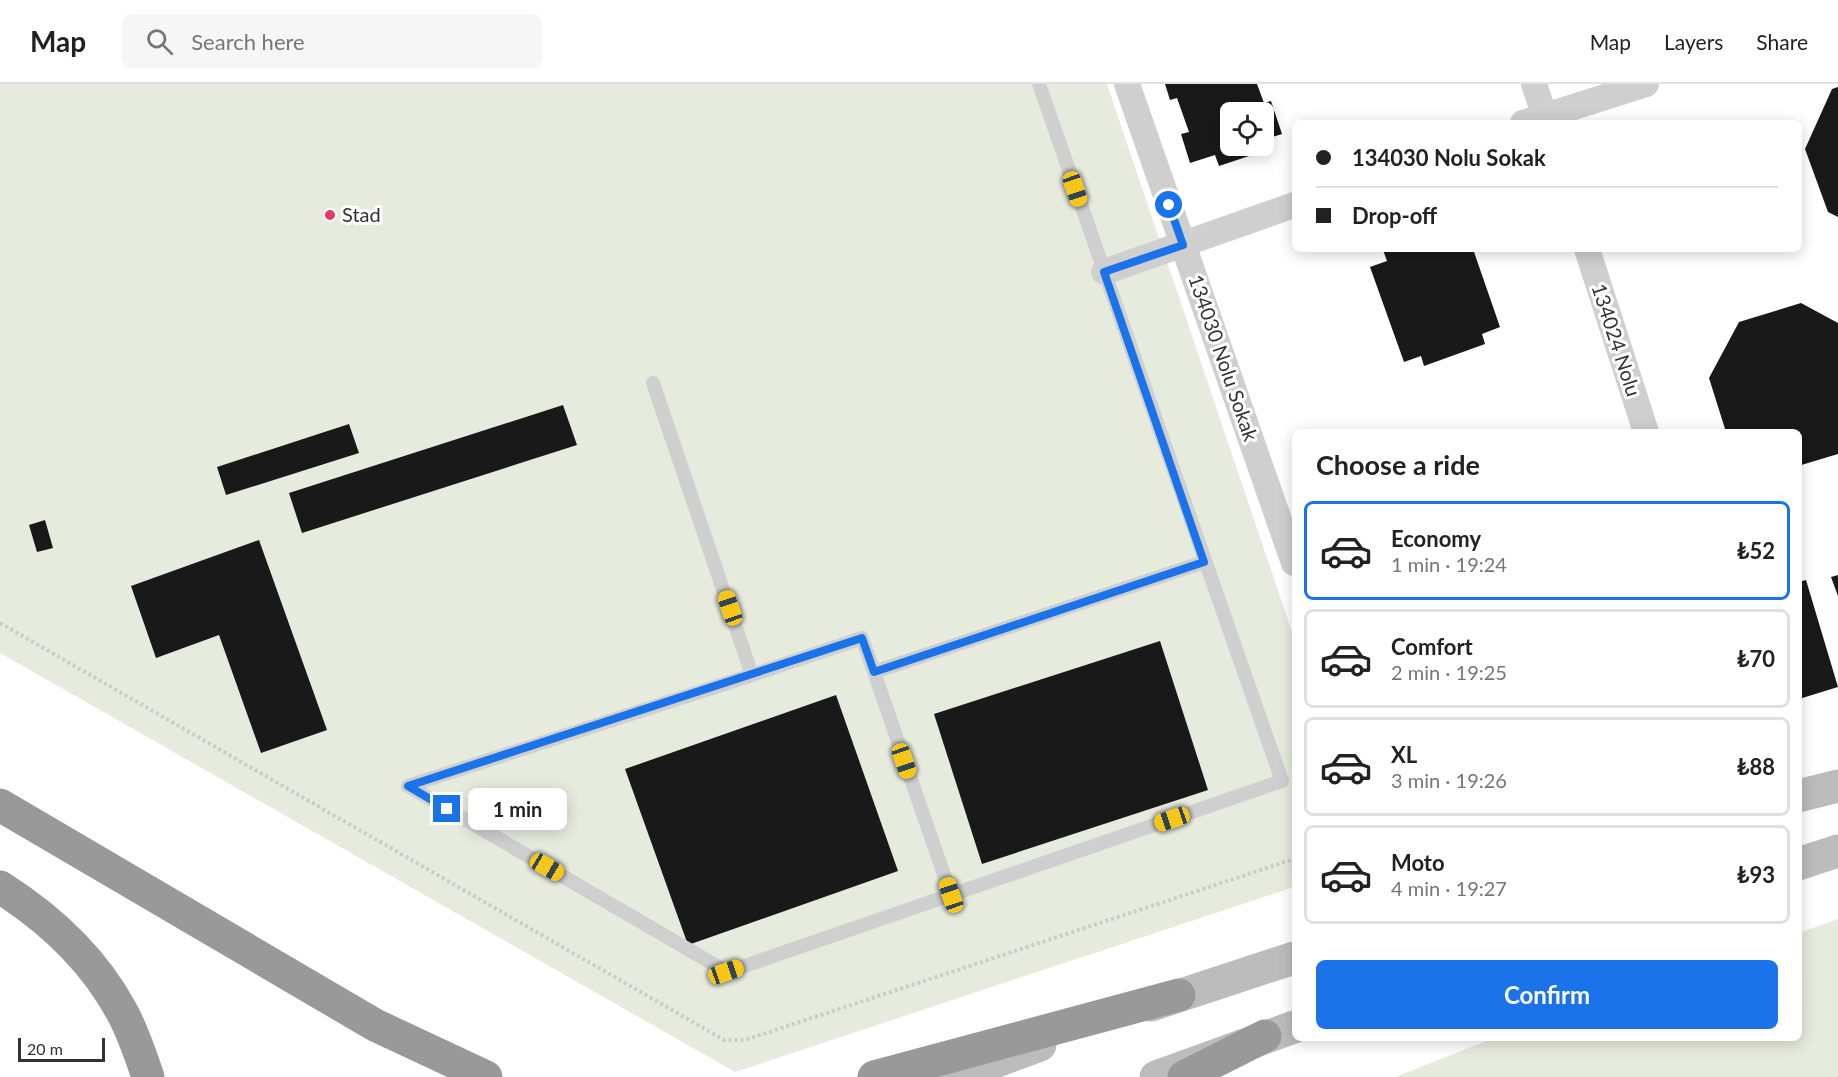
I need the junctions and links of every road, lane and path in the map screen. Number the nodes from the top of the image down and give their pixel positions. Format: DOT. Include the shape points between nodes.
graph roads {
  1 [pos="1039,84"];
  2 [pos="1127,84"];
  3 [pos="1534,84"];
  4 [pos="1646,84"];
  5 [pos="1538,120"];
  6 [pos="1292,206"];
  7 [pos="1183,245"];
  8 [pos="1588,252"];
  9 [pos="1104,272"];
  10 [pos="653,383"];
  11 [pos="1645,429"];
  12 [pos="1292,557"];
  13 [pos="1204,562"];
  14 [pos="874,672"];
  15 [pos="752,675"];
  16 [pos="1838,786"];
  17 [pos="1802,795"];
  18 [pos="0,805"];
  19 [pos="1838,851"];
  20 [pos="1292,860"];
  21 [pos="1802,863"];
  22 [pos="1270,868"];
  23 [pos="0,886"];
  24 [pos="951,895"];
  25 [pos="1292,959"];
  26 [pos="1179,995"];
  27 [pos="1280,1031"];
  28 [pos="148,1077"];
  29 [pos="486,1077"];
  30 [pos="874,1077"];
  31 [pos="954,1077"];
  32 [pos="1156,1077"];
  33 [pos="1184,1077"];
  1 -- 9 [label="lane"];
  2 -- 7 [label="street, 134030 Nolu Sokak"];
  3 -- 5 [label="street"];
  4 -- 5 [label="street"];
  6 -- 7 [label="street"];
  7 -- 9 [label="street"];
  7 -- 12 [label="street, 134030 Nolu Sokak"];
  8 -- 11 [label="street, 134024 Nolu"];
  9 -- 13 [label="lane"];
  10 -- 15 [label="lane"];
  13 -- 14 [label="lane"];
  13 -- 24 [label="lane" via="1282,782"];
  14 -- 15 [label="lane" via="862,638"];
  14 -- 24 [label="lane"];
  15 -- 24 [label="lane" via="408,786 726,972"];
  16 -- 17 [label="main road"];
  18 -- 29 [label="highway" via="375,1025"];
  19 -- 21 [label="main road"];
  20 -- 22 [label="path"];
  23 -- 28 [label="highway" via="28,905 84,957 122,1012"];
  25 -- 26 [label="main road"];
  26 -- 30 [label="highway"];
  26 -- 31 [label="main road"];
  27 -- 32 [label="main road"];
  27 -- 33 [label="highway"];
}
